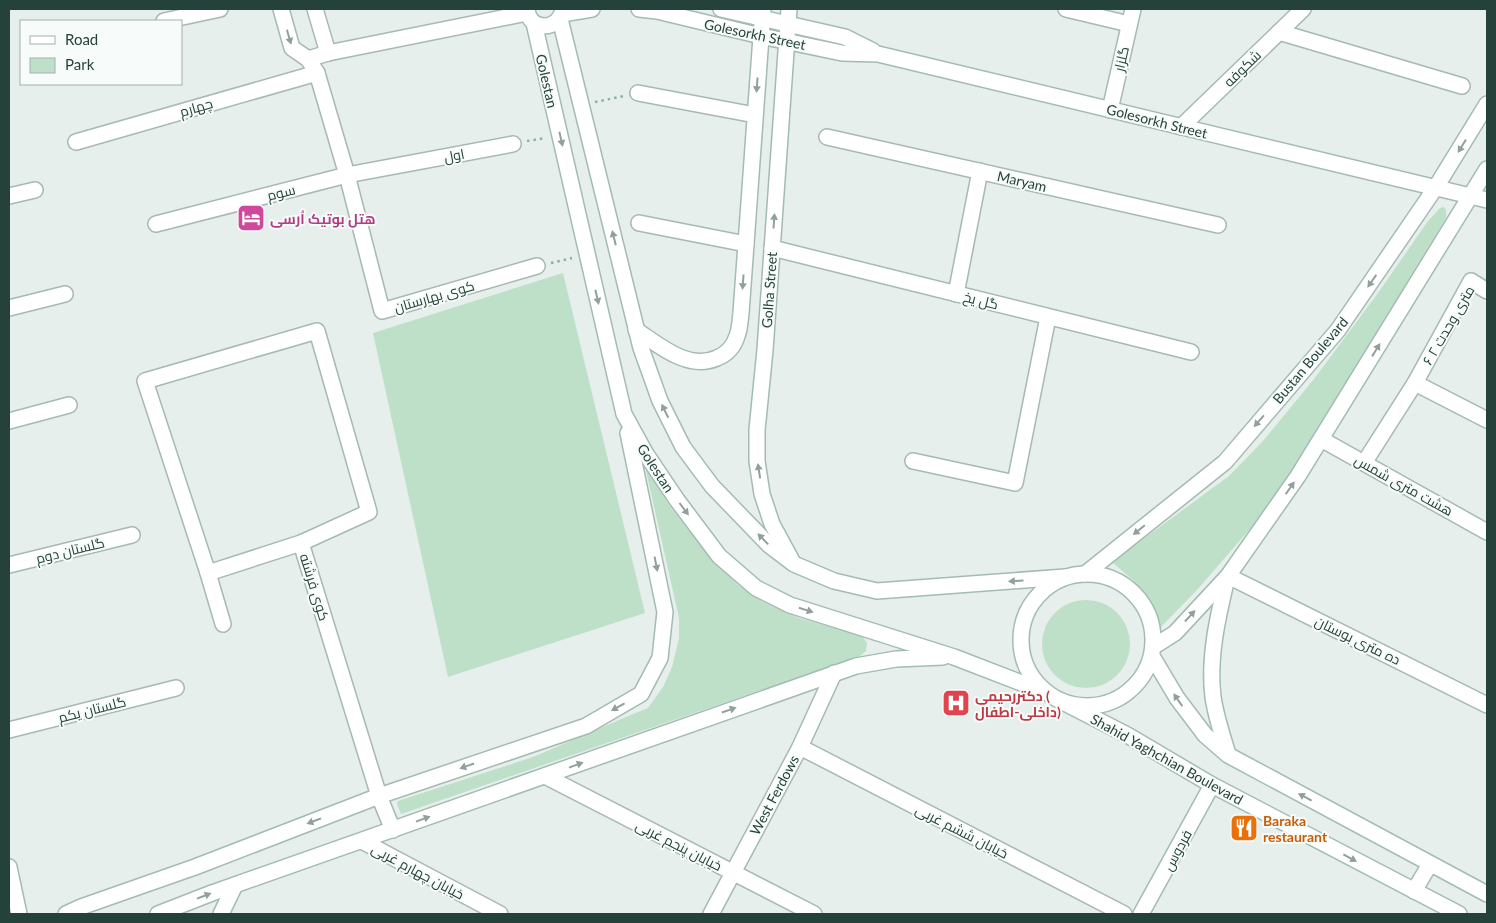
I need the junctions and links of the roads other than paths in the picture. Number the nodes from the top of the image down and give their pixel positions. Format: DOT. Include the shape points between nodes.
graph roads {
  1 [pos="220,9"];
  2 [pos="281,9"];
  3 [pos="315,9"];
  4 [pos="592,9"];
  5 [pos="639,9"];
  6 [pos="721,9"];
  7 [pos="1066,9"];
  8 [pos="1133,9"];
  9 [pos="1303,9"];
  10 [pos="562,14"];
  11 [pos="762,14"];
  12 [pos="529,15"];
  13 [pos="788,16"];
  14 [pos="169,20"];
  15 [pos="1129,24"];
  16 [pos="1279,32"];
  17 [pos="761,36"];
  18 [pos="786,41"];
  19 [pos="328,53"];
  20 [pos="878,54"];
  21 [pos="308,59"];
  22 [pos="317,73"];
  23 [pos="1462,86"];
  24 [pos="638,93"];
  25 [pos="1487,104"];
  26 [pos="1110,110"];
  27 [pos="755,115"];
  28 [pos="1181,127"];
  29 [pos="827,137"];
  30 [pos="76,142"];
  31 [pos="513,144"];
  32 [pos="1487,169"];
  33 [pos="980,171"];
  34 [pos="347,175"];
  35 [pos="1436,187"];
  36 [pos="35,190"];
  37 [pos="9,196"];
  38 [pos="1471,196"];
  39 [pos="1487,200"];
  40 [pos="639,223"];
  41 [pos="156,224"];
  42 [pos="1218,225"];
  43 [pos="746,244"];
  44 [pos="772,248"];
  45 [pos="537,266"];
  46 [pos="1487,291"];
  47 [pos="65,294"];
  48 [pos="956,294"];
  49 [pos="9,308"];
  50 [pos="1048,317"];
  51 [pos="636,330"];
  52 [pos="1191,352"];
  53 [pos="1415,383"];
  54 [pos="69,405"];
  55 [pos="624,414"];
  56 [pos="1487,420"];
  57 [pos="9,422"];
  58 [pos="1321,439"];
  59 [pos="913,461"];
  60 [pos="1364,463"];
  61 [pos="1487,532"];
  62 [pos="132,534"];
  63 [pos="301,543"];
  64 [pos="794,564"];
  65 [pos="9,565"];
  66 [pos="208,573"];
  67 [pos="1085,574"];
  68 [pos="1228,576"];
  69 [pos="1065,577"];
  70 [pos="223,624"];
  71 [pos="1153,652"];
  72 [pos="954,657"];
  73 [pos="834,673"];
  74 [pos="176,688"];
  75 [pos="1045,692"];
  76 [pos="1061,701"];
  77 [pos="1487,705"];
  78 [pos="9,730"];
  79 [pos="800,747"];
  80 [pos="1228,756"];
  81 [pos="545,776"];
  82 [pos="1212,786"];
  83 [pos="379,796"];
  84 [pos="393,830"];
  85 [pos="362,841"];
  86 [pos="1430,864"];
  87 [pos="9,867"];
  88 [pos="733,873"];
  89 [pos="235,885"];
  90 [pos="1414,891"];
  91 [pos="1487,894"];
  92 [pos="19,914"];
  93 [pos="66,914"];
  94 [pos="158,914"];
  95 [pos="221,914"];
  96 [pos="500,914"];
  97 [pos="711,914"];
  98 [pos="814,914"];
  99 [pos="1124,914"];
  100 [pos="1141,914"];
  101 [pos="1459,914"];
  1 -- 14 [label="main road"];
  2 -- 21 [label="main road, کوی بهارستان, one-way" via="292,48"];
  3 -- 19 [label="main road"];
  4 -- 10 [label="main road"];
  5 -- 17 [label="main road, Golesorkh Street"];
  6 -- 11 [label="main road, Golesorkh Street"];
  7 -- 15 [label="main road"];
  8 -- 15 [label="main road, گلزار"];
  9 -- 16 [label="main road, شکوفه"];
  10 -- 12 [label="main road" via="556,23 545,26"];
  51 -- 10 [label="main road, Golestan, one-way"];
  11 -- 13 [label="main road, Golesorkh Street"];
  11 -- 17 [label="main road, Golha Street"];
  12 -- 19 [label="main road"];
  12 -- 55 [label="main road, Golestan, one-way"];
  13 -- 18 [label="main road, Golha Street"];
  13 -- 20 [label="main road, Golesorkh Street" via="845,37"];
  15 -- 26 [label="main road, گلزار"];
  16 -- 23 [label="main road"];
  16 -- 28 [label="main road, شکوفه"];
  17 -- 18 [label="main road, Golesorkh Street"];
  17 -- 27 [label="main road, Golha Street, one-way"];
  18 -- 20 [label="main road, Golesorkh Street" via="842,53"];
  44 -- 18 [label="main road, Golha Street, one-way"];
  19 -- 21 [label="main road"];
  20 -- 26 [label="main road, Golesorkh Street"];
  21 -- 22 [label="main road, کوی بهارستان"];
  22 -- 30 [label="main road, چهارم"];
  22 -- 34 [label="main road, کوی بهارستان"];
  24 -- 27 [label="main road"];
  25 -- 35 [label="main road, Bustan Boulevard, one-way"];
  26 -- 28 [label="main road, Golesorkh Street"];
  27 -- 43 [label="main road, Golha Street"];
  28 -- 35 [label="main road, Golesorkh Street"];
  29 -- 33 [label="main road, Maryam"];
  31 -- 34 [label="main road, اول"];
  32 -- 38 [label="main road"];
  33 -- 42 [label="main road, Maryam"];
  33 -- 48 [label="main road"];
  34 -- 41 [label="main road, سوم"];
  34 -- 45 [label="main road, کوی بهارستان" via="382,311"];
  35 -- 38 [label="main road, Golesorkh Street"];
  35 -- 67 [label="main road, Bustan Boulevard, one-way" via="1338,330 1225,462"];
  36 -- 37 [label="main road"];
  38 -- 39 [label="main road, Golesorkh Street"];
  58 -- 38 [label="main road, one-way"];
  40 -- 43 [label="main road, گل یخ"];
  43 -- 44 [label="main road, گل یخ"];
  43 -- 51 [label="main road, Golha Street, one-way" via="741,313 737,336 727,354 696,362 679,357"];
  44 -- 48 [label="main road, گل یخ"];
  64 -- 44 [label="main road, Golha Street, one-way" via="772,524 762,494 757,461"];
  46 -- 53 [label="main road, ۶ متری وحدت ۲" via="1471,281"];
  47 -- 49 [label="main road"];
  48 -- 50 [label="main road, گل یخ"];
  50 -- 52 [label="main road, گل یخ"];
  50 -- 59 [label="main road" via="1015,483"];
  64 -- 51 [label="main road, Golestan, one-way" via="768,545 712,486 683,447 660,401"];
  53 -- 56 [label="main road"];
  53 -- 60 [label="main road"];
  54 -- 57 [label="main road"];
  55 -- 72 [label="main road, Golestan, one-way" via="646,454 719,556 756,588 790,605"];
  55 -- 83 [label="main road, one-way" via="666,612 660,658 641,694 586,726"];
  58 -- 60 [label="main road, هشت متری شمس"];
  68 -- 58 [label="main road, one-way"];
  60 -- 61 [label="main road, هشت متری شمس"];
  62 -- 65 [label="main road, گلستان دوم"];
  63 -- 66 [label="main road"];
  63 -- 66 [label="main road, کوی فرشته" via="368,512 317,331 145,381"];
  63 -- 83 [label="main road, کوی فرشته"];
  69 -- 64 [label="main road, Golestan, one-way" via="877,591 834,581"];
  66 -- 70 [label="main road"];
  67 -- 69 [label="main road"];
  67 -- 71 [label="main road" via="1104,576 1121,583 1136,595 1147,610 1153,628"];
  71 -- 68 [label="main road, one-way"];
  68 -- 77 [label="main road, ده متری بوستان"];
  68 -- 80 [label="main road" via="1218,615 1213,655 1213,696"];
  69 -- 75 [label="main road" via="1047,587 1033,601 1024,619 1020,638 1023,658 1031,677"];
  71 -- 76 [label="main road" via="1145,674 1117,700 1099,706"];
  80 -- 71 [label="main road, one-way" via="1176,698"];
  72 -- 73 [label="main road" via="896,659"];
  72 -- 75 [label="main road, Golestan"];
  73 -- 79 [label="main road, West Ferdows"];
  81 -- 73 [label="main road, one-way"];
  74 -- 78 [label="main road, گلستان یکم"];
  75 -- 76 [label="main road"];
  76 -- 82 [label="main road, Shahid Yaghchian Boulevard" via="1129,736"];
  79 -- 88 [label="main road, West Ferdows"];
  79 -- 99 [label="main road, خیابان ششم غربی"];
  86 -- 80 [label="main road, one-way"];
  84 -- 81 [label="main road, one-way"];
  81 -- 88 [label="main road, خیابان پنجم غربی"];
  82 -- 90 [label="main road, Shahid Yaghchian Boulevard, one-way"];
  82 -- 100 [label="main road, فردوس"];
  83 -- 84 [label="main road, کوی فرشته"];
  83 -- 93 [label="main road, one-way"];
  84 -- 85 [label="main road"];
  85 -- 89 [label="main road"];
  85 -- 96 [label="main road, خیابان چهارم غربی"];
  86 -- 90 [label="main road"];
  86 -- 91 [label="main road"];
  87 -- 92 [label="main road"];
  88 -- 97 [label="main road, West Ferdows"];
  88 -- 98 [label="main road, خیابان پنجم غربی"];
  94 -- 89 [label="main road, one-way"];
  89 -- 95 [label="main road"];
  90 -- 101 [label="main road, Shahid Yaghchian Boulevard"];
}
